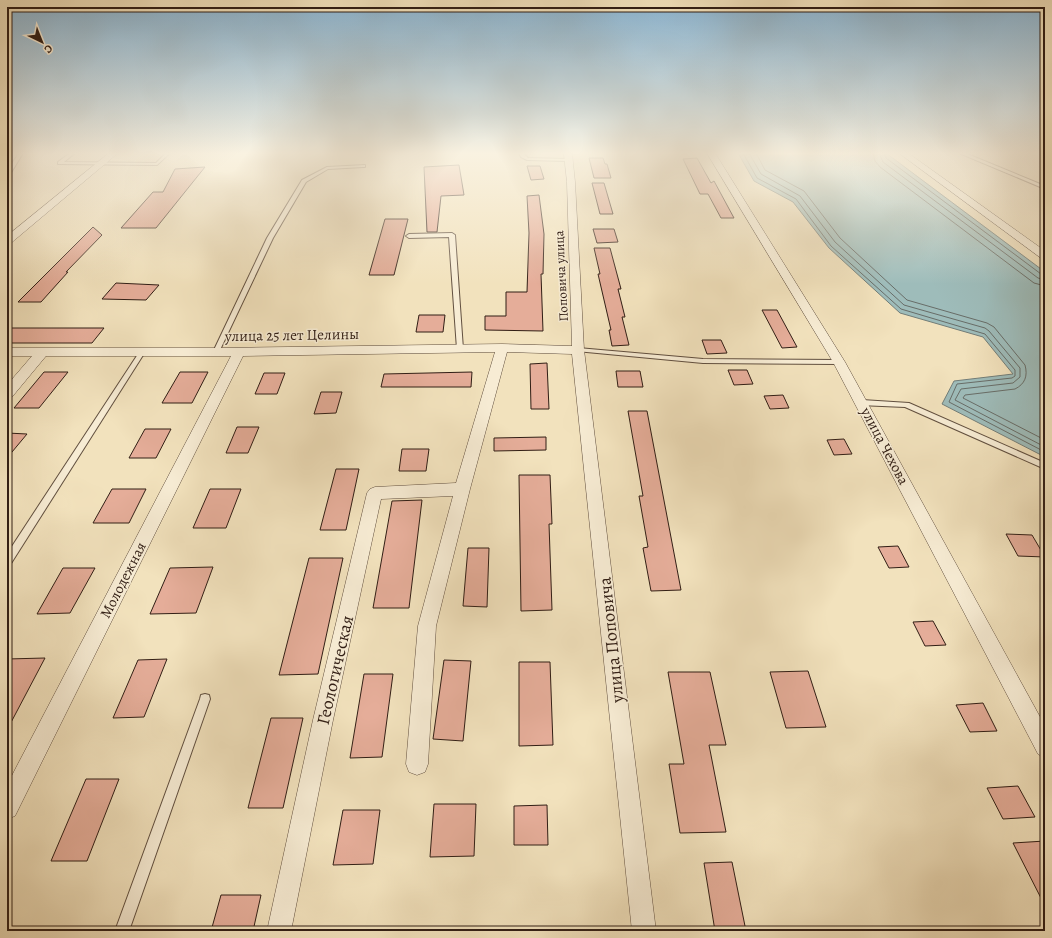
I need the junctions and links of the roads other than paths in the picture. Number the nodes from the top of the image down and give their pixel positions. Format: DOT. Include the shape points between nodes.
graph roads {
  1 [pos="62,197"];
  2 [pos="294,197"];
  3 [pos="570,197"];
  4 [pos="738,197"];
  5 [pos="963,197"];
  6 [pos="409,236"];
  7 [pos="7,241"];
  8 [pos="1045,256"];
  9 [pos="502,348"];
  10 [pos="460,349"];
  11 [pos="578,350"];
  12 [pos="43,351"];
  13 [pos="7,352"];
  14 [pos="142,352"];
  15 [pos="216,352"];
  16 [pos="239,352"];
  17 [pos="839,362"];
  18 [pos="7,394"];
  19 [pos="862,403"];
  20 [pos="1045,466"];
  21 [pos="462,489"];
  22 [pos="7,562"];
  23 [pos="206,699"];
  24 [pos="1045,747"];
  25 [pos="417,764"];
  26 [pos="7,808"];
  27 [pos="122,931"];
  28 [pos="279,931"];
  29 [pos="644,931"];
  1 -- 7 [label="street"];
  2 -- 15 [label="lane" via="270,238"];
  3 -- 11 [label="street, Поповича улица"];
  4 -- 17 [label="street, улица Чехова"];
  5 -- 8 [label="street"];
  6 -- 10 [label="lane" via="452,235"];
  9 -- 10 [label="street, улица 25 лет Целины"];
  9 -- 11 [label="street, улица 25 лет Целины"];
  9 -- 21 [label="street"];
  10 -- 16 [label="street, улица 25 лет Целины"];
  11 -- 17 [label="lane" via="703,361"];
  11 -- 29 [label="street, улица Поповича"];
  12 -- 13 [label="street, улица 25 лет Целины"];
  12 -- 14 [label="street, улица 25 лет Целины"];
  12 -- 18 [label="street"];
  14 -- 15 [label="street, улица 25 лет Целины"];
  14 -- 22 [label="lane"];
  15 -- 16 [label="street, улица 25 лет Целины"];
  16 -- 26 [label="street, Молодежная"];
  17 -- 19 [label="street, улица Чехова"];
  19 -- 20 [label="lane" via="906,405"];
  19 -- 24 [label="street, улица Чехова"];
  21 -- 25 [label="street" via="427,626"];
  21 -- 28 [label="street, Геологическая" via="375,493 323,720"];
  23 -- 27 [label="lane"];
}
